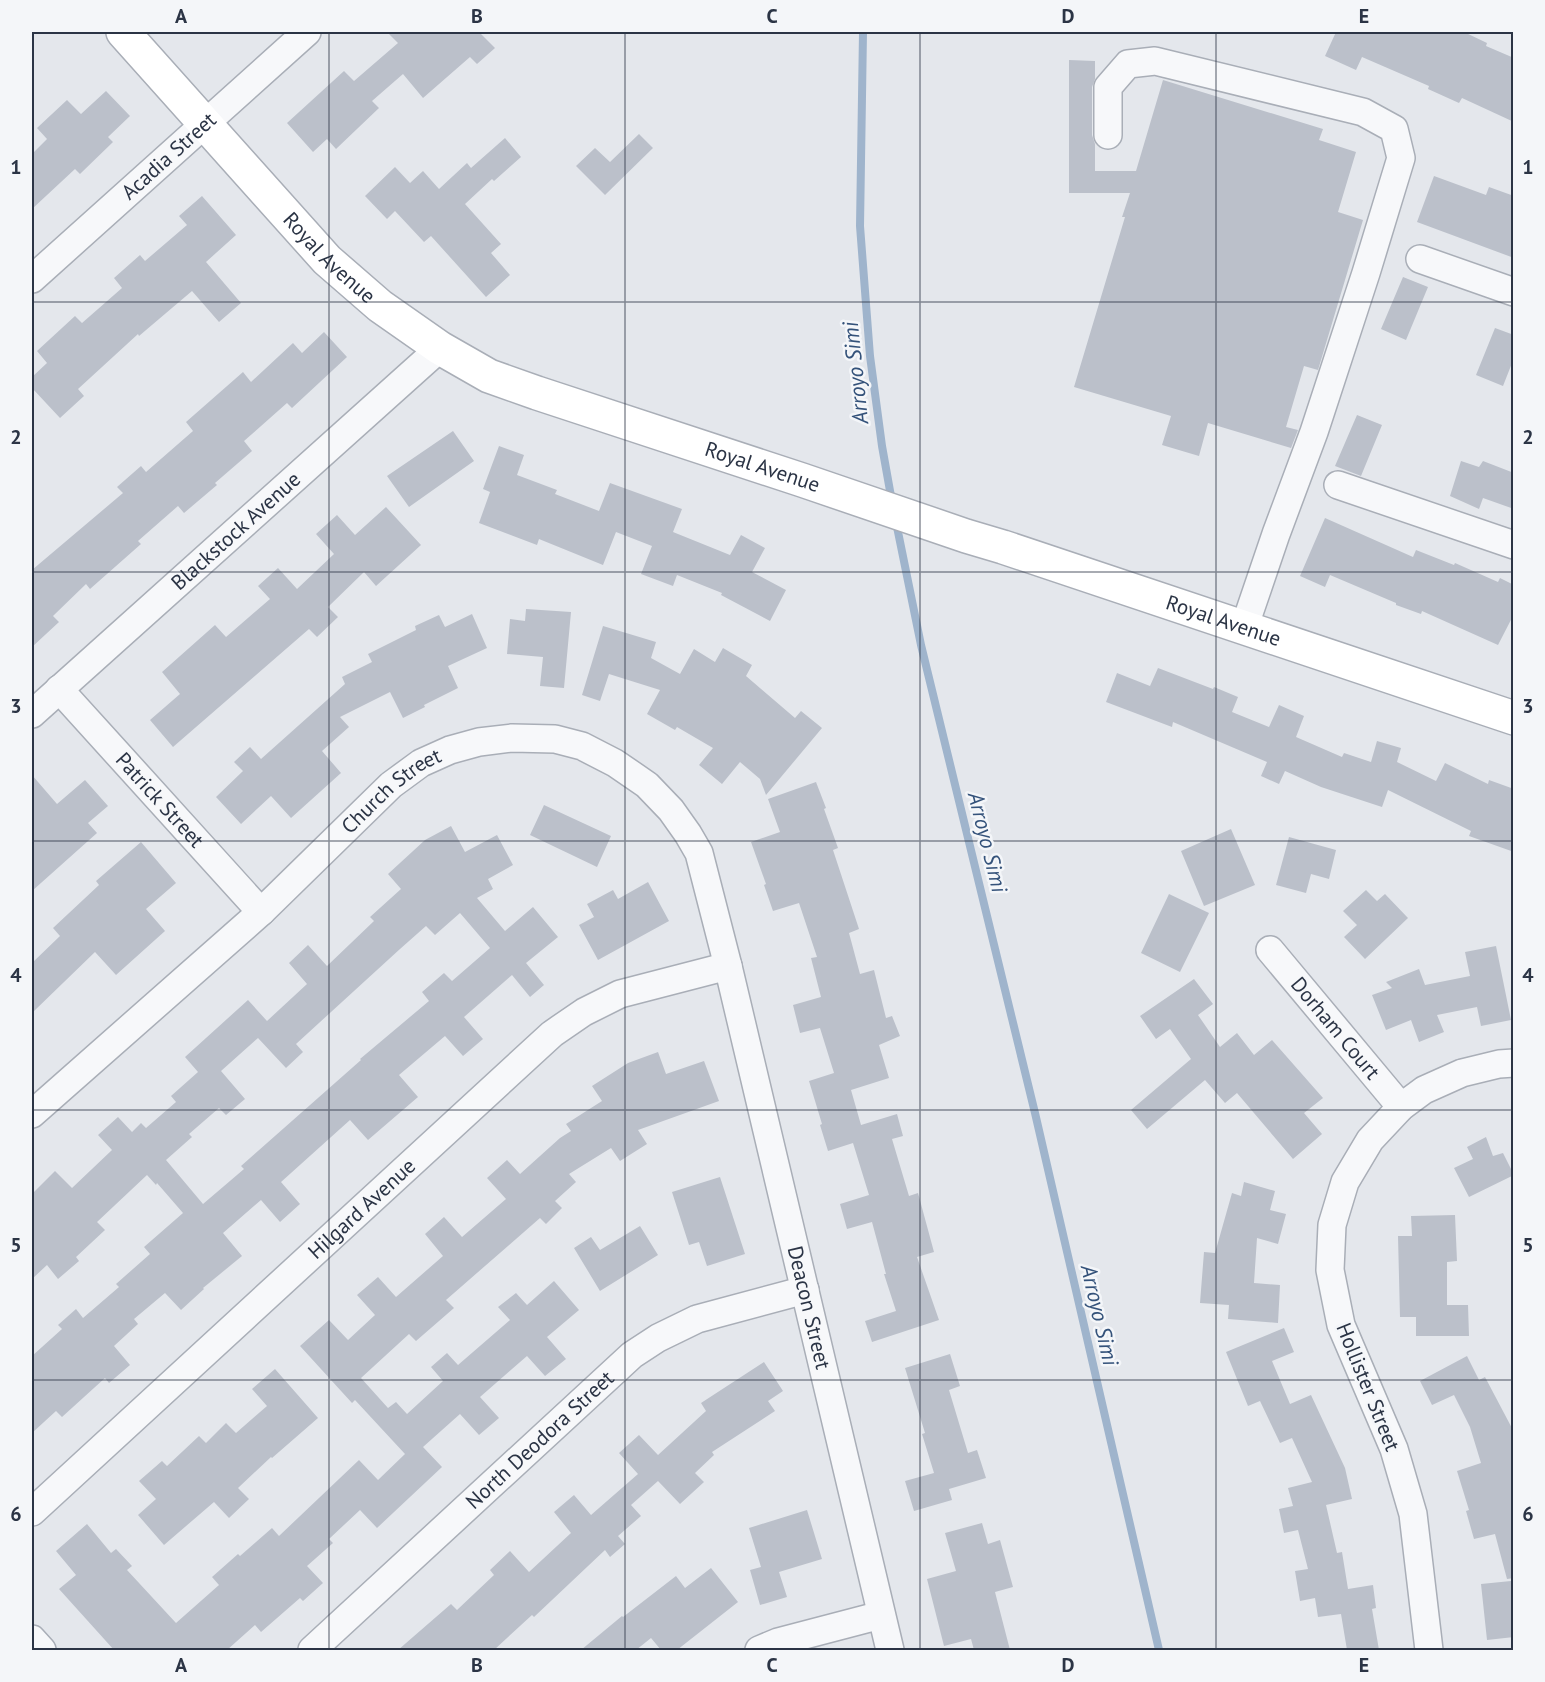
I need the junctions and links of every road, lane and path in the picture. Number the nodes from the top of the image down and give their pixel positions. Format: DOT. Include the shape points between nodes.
graph roads {
  1 [pos="123,32"];
  2 [pos="307,32"];
  3 [pos="204,123"];
  4 [pos="1108,135"];
  5 [pos="1420,259"];
  6 [pos="32,279"];
  7 [pos="1514,292"];
  8 [pos="440,348"];
  9 [pos="1338,485"];
  10 [pos="1514,545"];
  11 [pos="1244,628"];
  12 [pos="59,689"];
  13 [pos="32,714"];
  14 [pos="1514,718"];
  15 [pos="261,912"];
  16 [pos="1270,950"];
  17 [pos="728,966"];
  18 [pos="1514,1063"];
  19 [pos="1401,1107"];
  20 [pos="32,1114"];
  21 [pos="805,1290"];
  22 [pos="32,1512"];
  23 [pos="882,1615"];
  24 [pos="32,1639"];
  25 [pos="42,1650"];
  26 [pos="312,1650"];
  27 [pos="759,1650"];
  28 [pos="890,1650"];
  29 [pos="1429,1650"];
  1 -- 3 [label="main road, Royal Avenue"];
  2 -- 3 [label="street, Acadia Street"];
  3 -- 6 [label="street, Acadia Street"];
  3 -- 8 [label="main road, Royal Avenue" via="327,260 380,306"];
  4 -- 11 [label="street" via="1108,87 1128,64 1155,61 1363,112 1394,129 1401,158 1314,432"];
  5 -- 7 [label="street"];
  8 -- 11 [label="main road, Royal Avenue" via="489,375 537,393"];
  8 -- 12 [label="street, Blackstock Avenue"];
  9 -- 10 [label="street"];
  11 -- 14 [label="main road, Royal Avenue"];
  12 -- 13 [label="street, Blackstock Avenue"];
  12 -- 15 [label="street, Patrick Street"];
  15 -- 17 [label="street, Church Street" via="391,785 421,763 479,742 555,739 582,746 615,763 647,785 671,810 699,854"];
  15 -- 20 [label="street, Church Street"];
  16 -- 19 [label="street, Dorham Court"];
  17 -- 21 [label="street, Deacon Street"];
  17 -- 22 [label="street, Hilgard Avenue" via="620,994 552,1034"];
  18 -- 19 [label="street, Hollister Street" via="1462,1072 1424,1090"];
  19 -- 29 [label="street, Hollister Street" via="1370,1140 1345,1182 1332,1225 1330,1270 1341,1325 1394,1449 1413,1514"];
  21 -- 23 [label="street, Deacon Street"];
  21 -- 26 [label="street, North Deodora Street" via="697,1319 632,1355"];
  23 -- 27 [label="street"];
  23 -- 28 [label="street, Deacon Street"];
  24 -- 25 [label="street"];
}
